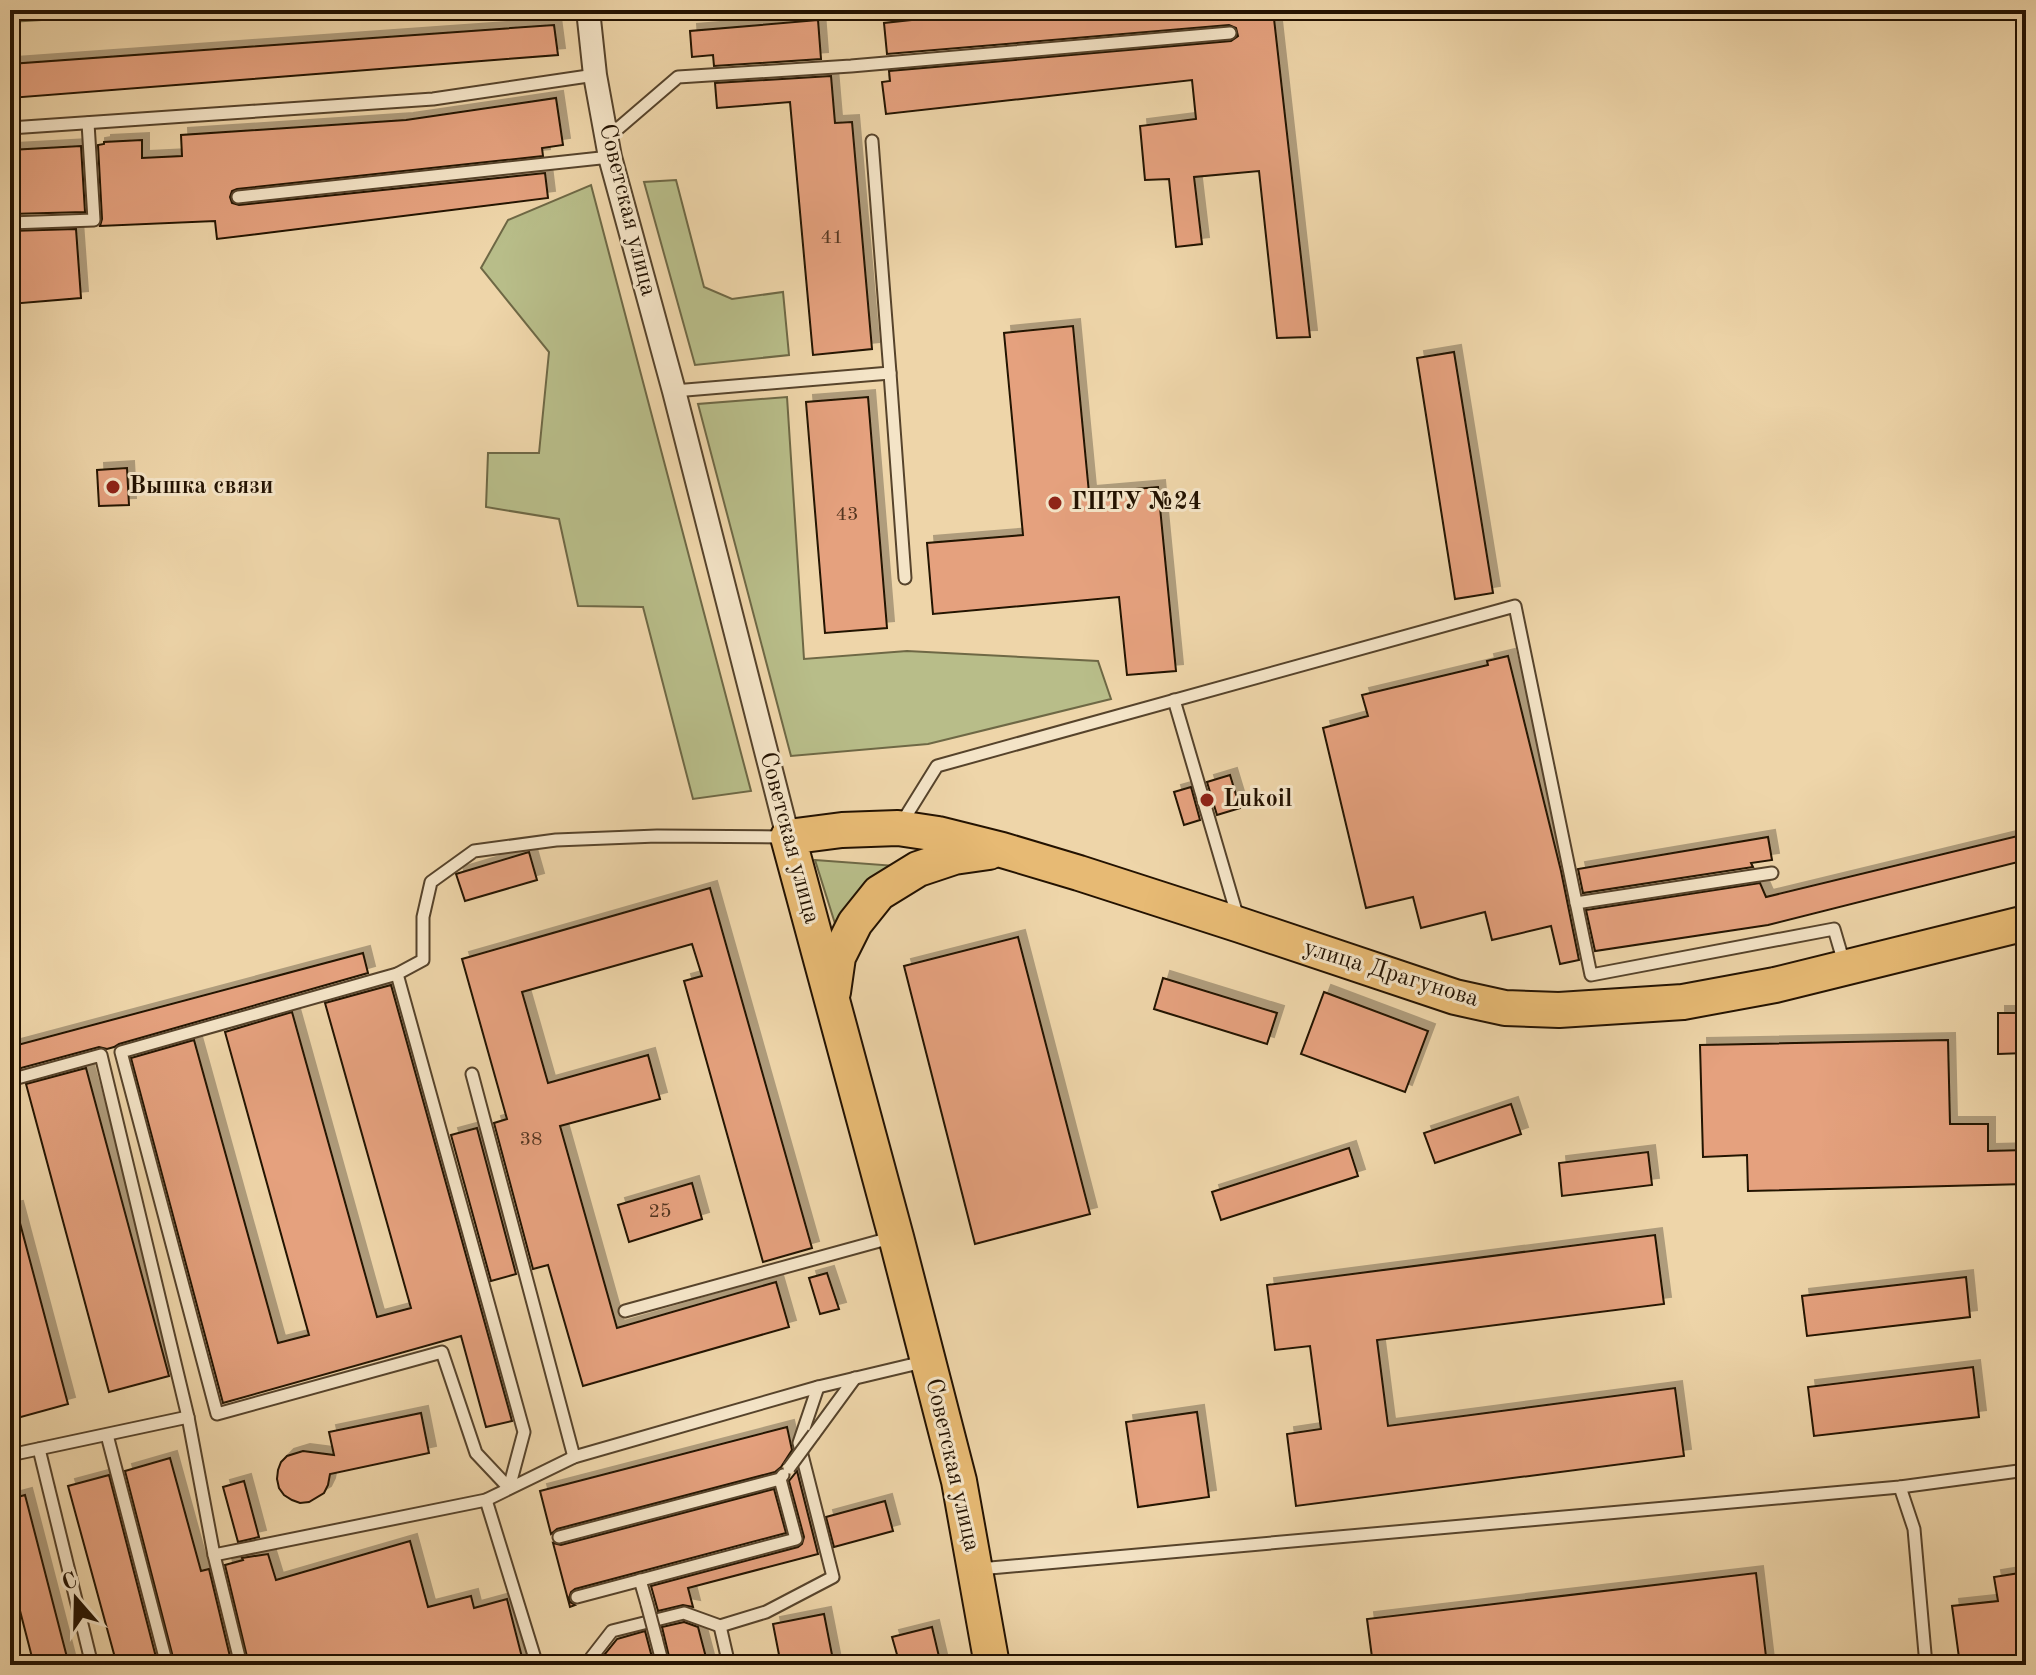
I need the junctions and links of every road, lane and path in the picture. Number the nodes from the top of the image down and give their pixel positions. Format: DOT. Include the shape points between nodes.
graph roads {
  1 [pos="588,10"];
  2 [pos="1230,33"];
  3 [pos="595,75"];
  4 [pos="88,123"];
  5 [pos="10,128"];
  6 [pos="872,141"];
  7 [pos="609,148"];
  8 [pos="238,197"];
  9 [pos="10,223"];
  10 [pos="890,373"];
  11 [pos="674,391"];
  12 [pos="905,578"];
  13 [pos="1174,700"];
  14 [pos="898,828"];
  15 [pos="788,837"];
  16 [pos="1002,850"];
  17 [pos="1772,873"];
  18 [pos="1576,903"];
  19 [pos="2026,923"];
  20 [pos="1240,925"];
  21 [pos="1845,968"];
  22 [pos="397,974"];
  23 [pos="832,1001"];
  24 [pos="472,1074"];
  25 [pos="10,1080"];
  26 [pos="896,1237"];
  27 [pos="625,1311"];
  28 [pos="928,1361"];
  29 [pos="855,1378"];
  30 [pos="818,1387"];
  31 [pos="188,1417"];
  32 [pos="107,1435"];
  33 [pos="39,1449"];
  34 [pos="10,1455"];
  35 [pos="574,1457"];
  36 [pos="2026,1470"];
  37 [pos="780,1479"];
  38 [pos="1900,1487"];
  39 [pos="509,1488"];
  40 [pos="486,1500"];
  41 [pos="559,1537"];
  42 [pos="214,1555"];
  43 [pos="975,1569"];
  44 [pos="640,1580"];
  45 [pos="577,1597"];
  46 [pos="720,1626"];
  47 [pos="92,1665"];
  48 [pos="167,1665"];
  49 [pos="241,1665"];
  50 [pos="537,1665"];
  51 [pos="592,1665"];
  52 [pos="663,1665"];
  53 [pos="729,1665"];
  54 [pos="992,1665"];
  55 [pos="1926,1665"];
  1 -- 3 [label="street, Советская улица"];
  2 -- 7 [label="lane" via="678,77"];
  3 -- 4 [label="lane" via="433,99"];
  3 -- 7 [label="street, Советская улица"];
  4 -- 5 [label="lane"];
  4 -- 9 [label="lane" via="94,220"];
  6 -- 10 [label="lane"];
  7 -- 8 [label="lane"];
  7 -- 11 [label="street, Советская улица"];
  10 -- 11 [label="lane"];
  10 -- 12 [label="lane"];
  11 -- 15 [label="street, Советская улица"];
  13 -- 14 [label="lane" via="937,766"];
  13 -- 18 [label="lane" via="1515,606"];
  13 -- 20 [label="lane"];
  14 -- 15 [label="main road, улица Драгунова"];
  14 -- 16 [label="main road, улица Драгунова"];
  15 -- 22 [label="lane" via="599,838 474,851 431,882 423,917 423,960"];
  15 -- 23 [label="main road, Советская улица"];
  16 -- 20 [label="main road, улица Драгунова"];
  16 -- 23 [label="main road" via="918,869 879,893 855,923 838,957"];
  17 -- 18 [label="lane"];
  18 -- 21 [label="lane" via="1591,975 1834,929"];
  19 -- 21 [label="main road, улица Драгунова"];
  20 -- 21 [label="main road, улица Драгунова" via="1455,997 1505,1008 1683,1002"];
  22 -- 39 [label="lane" via="524,1432"];
  22 -- 39 [label="lane" via="121,1052 217,1414 442,1352 476,1453"];
  23 -- 26 [label="main road, Советская улица"];
  24 -- 35 [label="lane"];
  25 -- 31 [label="lane" via="101,1055"];
  26 -- 27 [label="lane"];
  26 -- 28 [label="main road, Советская улица"];
  28 -- 29 [label="lane"];
  28 -- 43 [label="main road, Советская улица"];
  29 -- 30 [label="lane"];
  29 -- 37 [label="lane, bridge"];
  30 -- 35 [label="lane"];
  30 -- 46 [label="lane" via="799,1443 833,1577 766,1612"];
  31 -- 32 [label="lane"];
  31 -- 42 [label="lane"];
  32 -- 33 [label="lane"];
  32 -- 48 [label="lane"];
  33 -- 34 [label="lane"];
  33 -- 47 [label="lane"];
  35 -- 39 [label="lane"];
  36 -- 38 [label="lane"];
  37 -- 41 [label="lane"];
  37 -- 44 [label="lane" via="796,1539"];
  38 -- 43 [label="lane"];
  38 -- 55 [label="lane" via="1914,1529"];
  39 -- 40 [label="lane"];
  40 -- 42 [label="lane"];
  40 -- 50 [label="lane"];
  42 -- 49 [label="lane"];
  43 -- 54 [label="main road, Советская улица"];
  44 -- 45 [label="lane"];
  44 -- 52 [label="lane, bridge"];
  46 -- 51 [label="lane" via="684,1613 612,1631 591,1658"];
  46 -- 53 [label="lane"];
}
